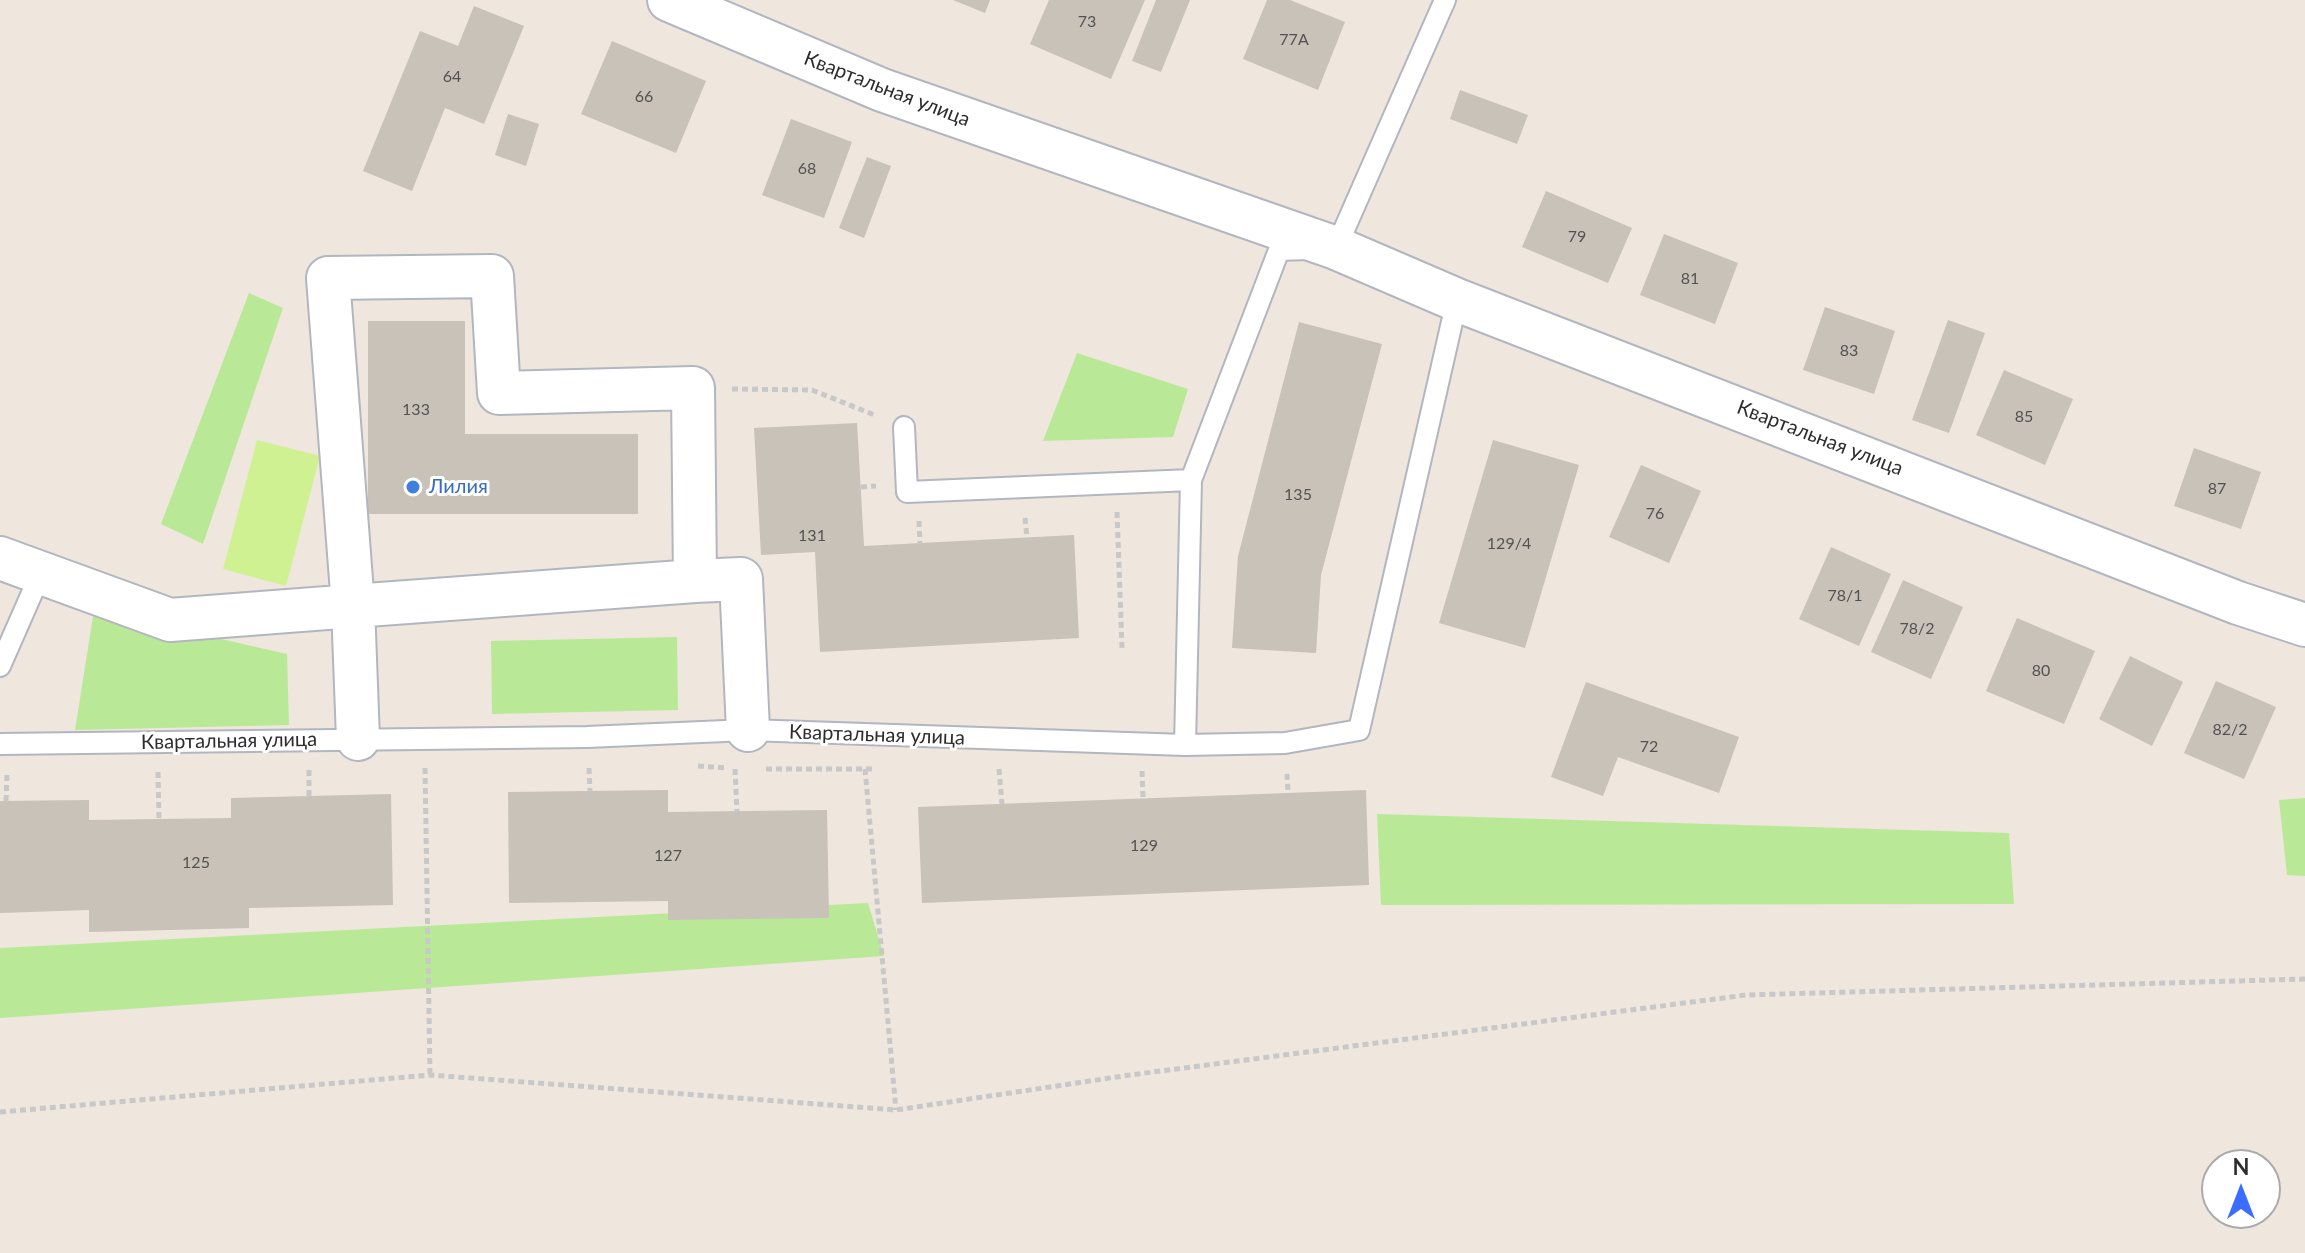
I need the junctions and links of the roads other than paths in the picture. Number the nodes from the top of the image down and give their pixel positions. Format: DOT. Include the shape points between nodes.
graph roads {
  1 [pos="669,0"];
  2 [pos="1445,0"];
  3 [pos="1336,248"];
  4 [pos="1457,300"];
  5 [pos="904,427"];
  6 [pos="1191,480"];
  7 [pos="0,558"];
  8 [pos="40,575"];
  9 [pos="695,581"];
  10 [pos="353,606"];
  11 [pos="2305,625"];
  12 [pos="0,666"];
  13 [pos="748,730"];
  14 [pos="358,739"];
  15 [pos="0,744"];
  16 [pos="1185,745"];
  1 -- 3 [label="street, Квартальная улица" via="882,90"];
  2 -- 3 [label="lane"];
  3 -- 4 [label="street, Квартальная улица"];
  3 -- 6 [label="lane, Квартальная улица" via="1279,250"];
  4 -- 11 [label="street, Квартальная улица"];
  4 -- 16 [label="lane" via="1359,730 1285,743"];
  5 -- 6 [label="lane" via="907,492"];
  6 -- 16 [label="lane, Квартальная улица"];
  7 -- 8 [label="street"];
  8 -- 10 [label="street" via="170,620"];
  8 -- 12 [label="lane"];
  9 -- 10 [label="street"];
  9 -- 10 [label="street" via="693,388 499,393 492,276 328,278"];
  9 -- 13 [label="street" via="741,579"];
  10 -- 14 [label="street"];
  13 -- 14 [label="lane, Квартальная улица"];
  13 -- 16 [label="lane, Квартальная улица"];
  14 -- 15 [label="lane, Квартальная улица"];
}
